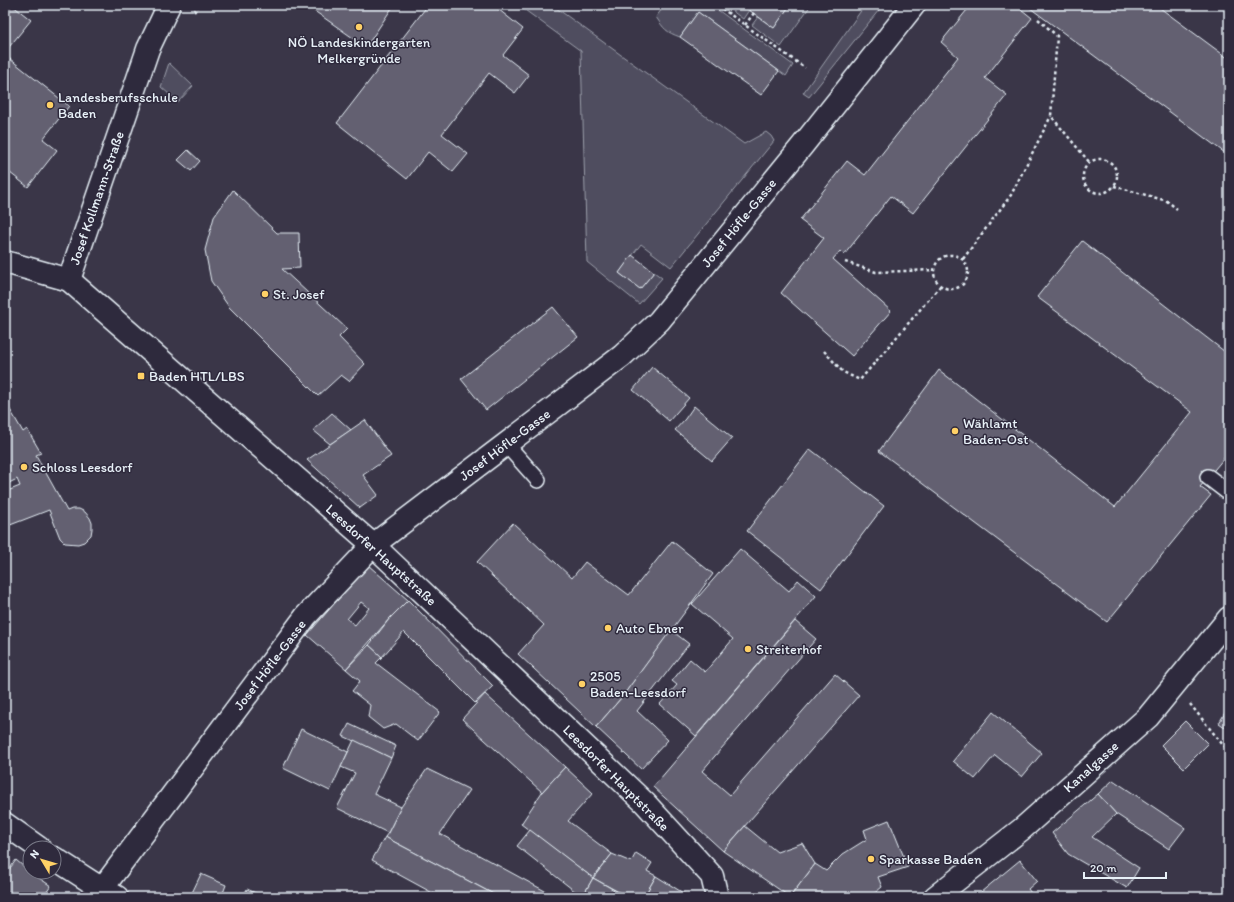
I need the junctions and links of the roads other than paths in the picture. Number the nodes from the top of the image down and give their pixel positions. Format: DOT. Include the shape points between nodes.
graph roads {
  1 [pos="169,5"];
  2 [pos="914,5"];
  3 [pos="5,262"];
  4 [pos="69,280"];
  5 [pos="506,444"];
  6 [pos="1208,477"];
  7 [pos="538,480"];
  8 [pos="1229,493"];
  9 [pos="373,545"];
  10 [pos="1229,618"];
  11 [pos="5,824"];
  12 [pos="28,840"];
  13 [pos="62,863"];
  14 [pos="110,893"];
  15 [pos="717,897"];
  16 [pos="935,897"];
  1 -- 4 [label="street, Josef Kollmann-Straße" via="148,49"];
  2 -- 5 [label="street, Josef Höfle-Gasse" via="659,321 622,356"];
  3 -- 4 [label="street, Leesdorfer Hauptstraße"];
  4 -- 9 [label="street, Leesdorfer Hauptstraße"];
  5 -- 7 [label="lane"];
  5 -- 9 [label="street, Josef Höfle-Gasse"];
  6 -- 8 [label="lane"];
  9 -- 14 [label="street, Josef Höfle-Gasse" via="306,616"];
  9 -- 15 [label="street, Leesdorfer Hauptstraße" via="645,803 712,876"];
  10 -- 16 [label="street, Kanalgasse" via="1148,717 1022,829"];
  11 -- 12 [label="street"];
  13 -- 14 [label="street"];
}
